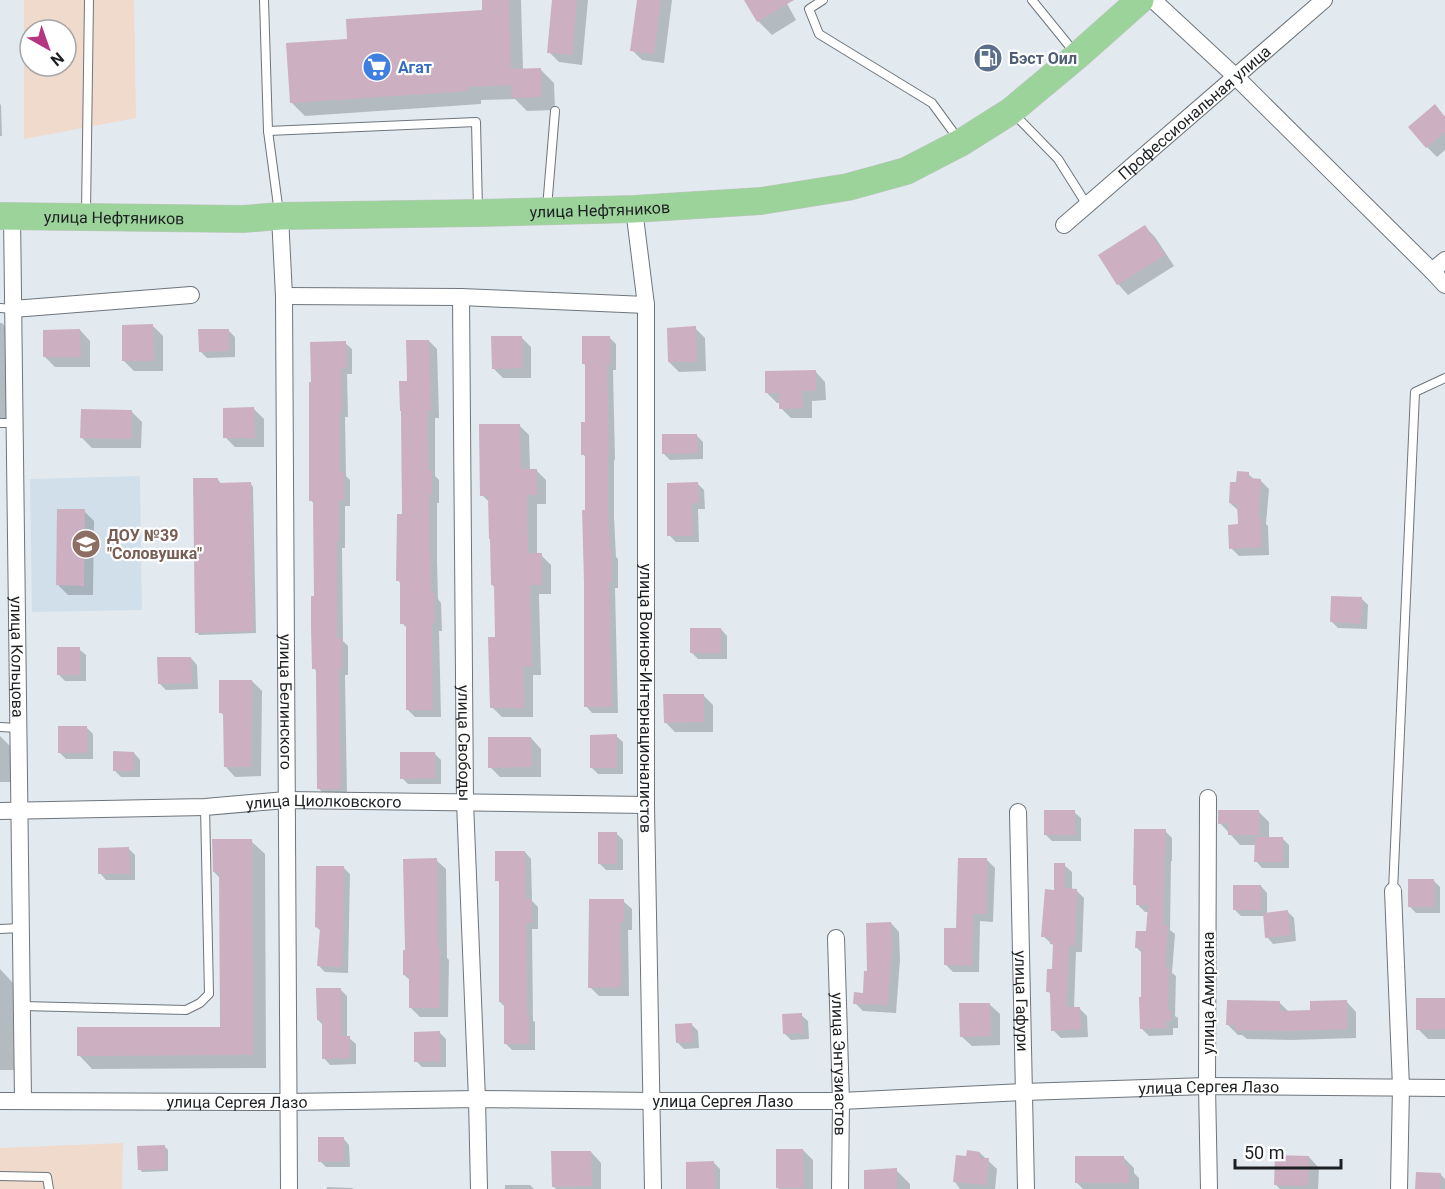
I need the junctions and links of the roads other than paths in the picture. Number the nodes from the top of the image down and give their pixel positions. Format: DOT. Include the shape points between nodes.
graph roads {
  1 [pos="89,0"];
  2 [pos="264,0"];
  3 [pos="823,0"];
  4 [pos="1032,0"];
  5 [pos="1140,0"];
  6 [pos="1153,0"];
  7 [pos="1324,0"];
  8 [pos="1077,56"];
  9 [pos="1235,76"];
  10 [pos="555,111"];
  11 [pos="1011,111"];
  12 [pos="268,131"];
  13 [pos="962,142"];
  14 [pos="1087,206"];
  15 [pos="634,209"];
  16 [pos="546,212"];
  17 [pos="478,213"];
  18 [pos="6,215"];
  19 [pos="280,216"];
  20 [pos="86,217"];
  21 [pos="1064,225"];
  22 [pos="1439,266"];
  23 [pos="1445,285"];
  24 [pos="191,296"];
  25 [pos="284,296"];
  26 [pos="461,297"];
  27 [pos="646,305"];
  28 [pos="7,308"];
  29 [pos="1445,378"];
  30 [pos="7,423"];
  31 [pos="0,727"];
  32 [pos="18,728"];
  33 [pos="1208,798"];
  34 [pos="286,800"];
  35 [pos="465,802"];
  36 [pos="646,805"];
  37 [pos="205,807"];
  38 [pos="0,810"];
  39 [pos="19,810"];
  40 [pos="1018,812"];
  41 [pos="1393,891"];
  42 [pos="21,928"];
  43 [pos="0,929"];
  44 [pos="836,938"];
  45 [pos="22,1006"];
  46 [pos="1207,1086"];
  47 [pos="1401,1087"];
  48 [pos="1445,1088"];
  49 [pos="1023,1092"];
  50 [pos="477,1099"];
  51 [pos="23,1100"];
  52 [pos="653,1101"];
  53 [pos="841,1101"];
  54 [pos="287,1102"];
  55 [pos="1,1104"];
  56 [pos="0,1176"];
  57 [pos="49,1189"];
  58 [pos="289,1189"];
  59 [pos="478,1189"];
  60 [pos="653,1189"];
  61 [pos="840,1189"];
  62 [pos="1026,1189"];
  63 [pos="1209,1189"];
  64 [pos="1399,1189"];
  1 -- 20 [label="lane"];
  2 -- 12 [label="lane"];
  3 -- 13 [label="lane" via="809,9 819,34 932,103"];
  4 -- 8 [label="lane"];
  5 -- 8 [label="main road, улица Нефтяников"];
  6 -- 9 [label="street"];
  7 -- 9 [label="street, Профессиональная улица"];
  8 -- 11 [label="main road, улица Нефтяников"];
  9 -- 14 [label="street, Профессиональная улица"];
  9 -- 22 [label="street"];
  10 -- 16 [label="lane"];
  11 -- 13 [label="main road, улица Нефтяников"];
  11 -- 14 [label="lane" via="1058,159"];
  12 -- 17 [label="lane" via="476,123"];
  12 -- 19 [label="lane"];
  13 -- 15 [label="main road, улица Нефтяников" via="906,171 848,187 761,201"];
  14 -- 21 [label="street, Профессиональная улица"];
  15 -- 16 [label="main road, улица Нефтяников"];
  15 -- 27 [label="street, улица Воинов-Интернационалистов"];
  16 -- 17 [label="main road, улица Нефтяников"];
  17 -- 19 [label="main road, улица Нефтяников"];
  18 -- 20 [label="main road, улица Нефтяников"];
  18 -- 28 [label="street, улица Кольцова"];
  19 -- 20 [label="main road, улица Нефтяников"];
  19 -- 25 [label="street, улица Белинского"];
  22 -- 23 [label="street"];
  24 -- 28 [label="street"];
  25 -- 26 [label="street"];
  25 -- 34 [label="street, улица Белинского"];
  26 -- 27 [label="street"];
  26 -- 35 [label="street, улица Свободы"];
  27 -- 36 [label="street, улица Воинов-Интернационалистов"];
  28 -- 30 [label="street, улица Кольцова"];
  29 -- 41 [label="lane" via="1415,392"];
  30 -- 32 [label="street, улица Кольцова"];
  31 -- 32 [label="lane"];
  32 -- 39 [label="street, улица Кольцова"];
  33 -- 46 [label="street, улица Амирхана"];
  34 -- 35 [label="street, улица Циолковского"];
  34 -- 37 [label="street, улица Циолковского"];
  34 -- 54 [label="street, улица Белинского"];
  35 -- 36 [label="street, улица Циолковского"];
  35 -- 50 [label="street, улица Свободы"];
  36 -- 52 [label="street, улица Воинов-Интернационалистов"];
  37 -- 39 [label="street, улица Циолковского"];
  37 -- 45 [label="lane" via="209,994 205,999 186,1010"];
  38 -- 39 [label="street, улица Циолковского"];
  39 -- 42 [label="street, улица Кольцова"];
  40 -- 49 [label="street, улица Гафури"];
  41 -- 47 [label="street"];
  42 -- 43 [label="lane"];
  42 -- 45 [label="street, улица Кольцова"];
  44 -- 53 [label="street, улица Энтузиастов"];
  45 -- 51 [label="street, улица Кольцова"];
  46 -- 47 [label="street, улица Сергея Лазо"];
  46 -- 49 [label="street, улица Сергея Лазо"];
  46 -- 63 [label="street, улица Амирхана"];
  47 -- 48 [label="street, улица Сергея Лазо"];
  47 -- 64 [label="street"];
  49 -- 53 [label="street, улица Сергея Лазо"];
  49 -- 62 [label="street, улица Гафури"];
  50 -- 52 [label="street, улица Сергея Лазо"];
  50 -- 54 [label="street, улица Сергея Лазо"];
  50 -- 59 [label="street, улица Свободы"];
  51 -- 54 [label="street, улица Сергея Лазо"];
  51 -- 55 [label="street, улица Сергея Лазо"];
  52 -- 53 [label="street, улица Сергея Лазо"];
  52 -- 60 [label="street, улица Воинов-Интернационалистов"];
  53 -- 61 [label="street, улица Энтузиастов"];
  54 -- 58 [label="street, улица Белинского"];
  56 -- 57 [label="lane" via="47,1177"];
}
